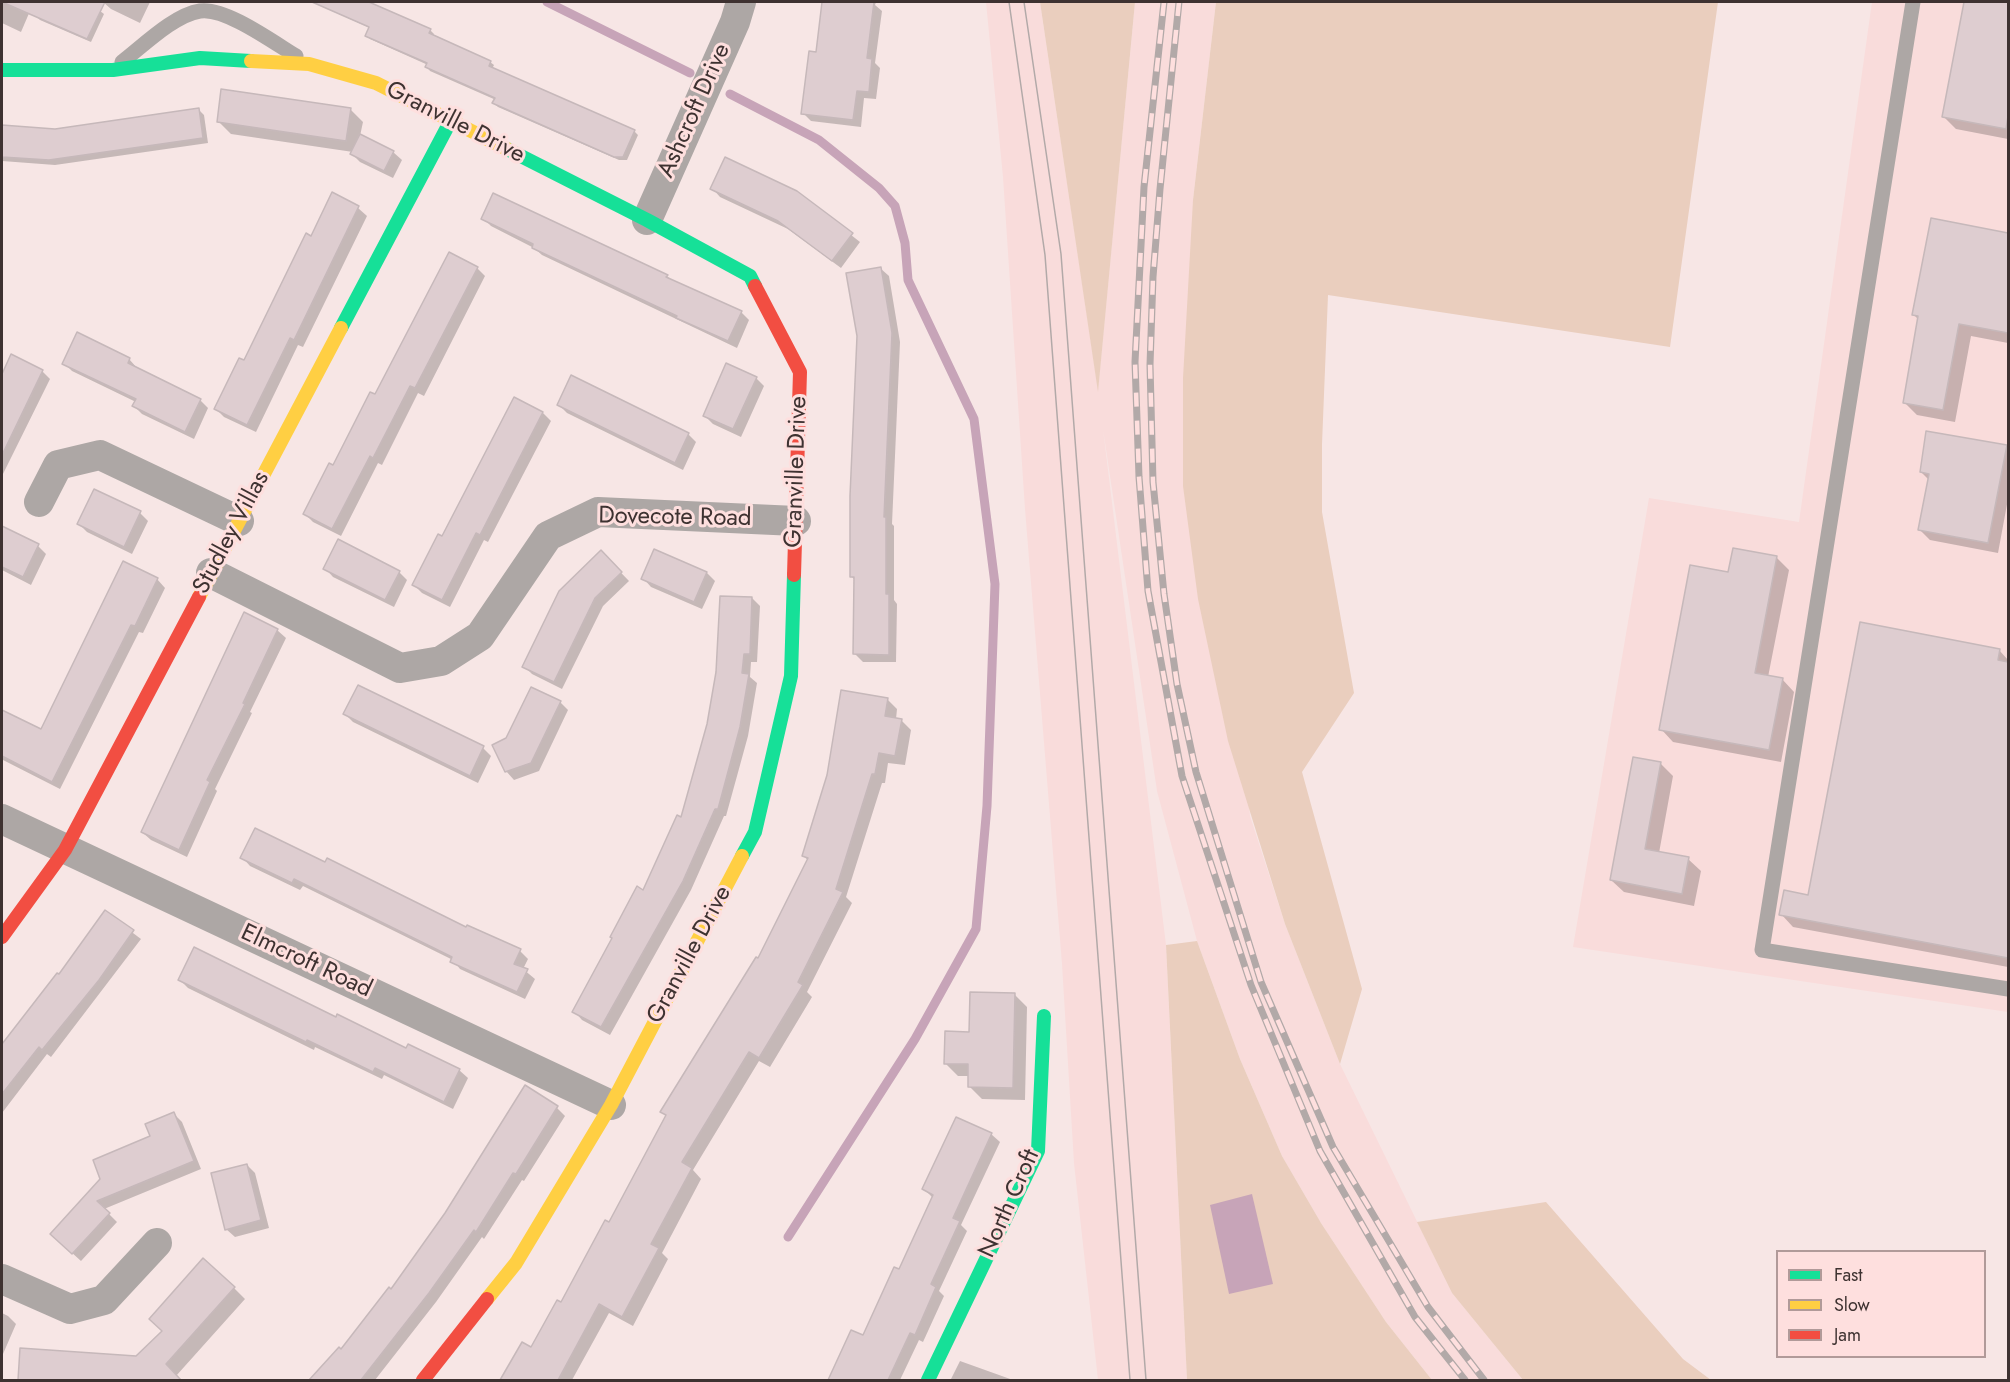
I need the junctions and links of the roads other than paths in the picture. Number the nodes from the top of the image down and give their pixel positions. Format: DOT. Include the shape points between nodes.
graph roads {
  1 [pos="741,2"];
  2 [pos="1913,2"];
  3 [pos="309,64"];
  4 [pos="2,70"];
  5 [pos="113,70"];
  6 [pos="450,122"];
  7 [pos="647,220"];
  8 [pos="39,502"];
  9 [pos="239,521"];
  10 [pos="796,521"];
  11 [pos="211,573"];
  12 [pos="2,819"];
  13 [pos="65,850"];
  14 [pos="2,937"];
  15 [pos="2008,989"];
  16 [pos="1044,1016"];
  17 [pos="611,1105"];
  18 [pos="157,1243"];
  19 [pos="2,1279"];
  20 [pos="423,1380"];
  21 [pos="928,1380"];
  1 -- 7 [label="street, Ashcroft Drive"];
  2 -- 15 [label="lane" via="1761,950"];
  3 -- 5 [label="street, Granville Drive" via="200,58"];
  3 -- 5 [label="lane" via="225,14 200,11 176,20"];
  3 -- 6 [label="street, Granville Drive" via="376,83"];
  4 -- 5 [label="street, Granville Drive"];
  6 -- 7 [label="street, Granville Drive"];
  6 -- 9 [label="street, Studley Villas"];
  7 -- 10 [label="street, Granville Drive" via="750,276 800,372"];
  8 -- 9 [label="street, Studley Villas" via="58,465 100,455"];
  9 -- 11 [label="street, Studley Villas"];
  10 -- 11 [label="street, Dovecote Road" via="598,512 548,536 480,636 441,661 400,668"];
  10 -- 17 [label="street, Granville Drive" via="791,676 755,832"];
  11 -- 13 [label="street, Studley Villas"];
  12 -- 13 [label="street, Elmcroft Road"];
  13 -- 14 [label="street, Studley Villas"];
  13 -- 17 [label="street, Elmcroft Road"];
  16 -- 21 [label="street, North Croft" via="1038,1151"];
  17 -- 20 [label="street, Granville Drive" via="516,1263"];
  18 -- 19 [label="street" via="104,1300 70,1309"];
}
